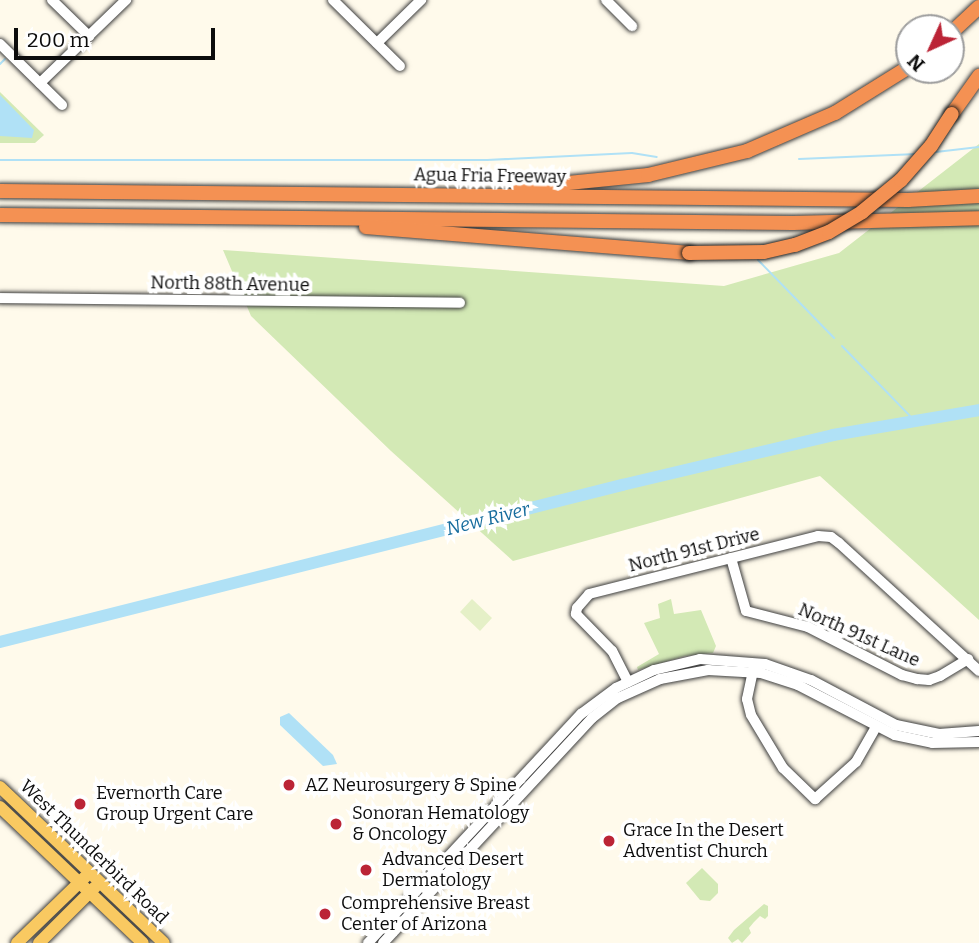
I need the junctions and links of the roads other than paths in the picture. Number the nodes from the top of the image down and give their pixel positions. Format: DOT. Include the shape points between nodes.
graph roads {
  1 [pos="52,0"];
  2 [pos="126,0"];
  3 [pos="333,0"];
  4 [pos="421,0"];
  5 [pos="606,0"];
  6 [pos="979,7"];
  7 [pos="965,20"];
  8 [pos="632,26"];
  9 [pos="89,36"];
  10 [pos="377,43"];
  11 [pos="0,44"];
  12 [pos="400,66"];
  13 [pos="895,76"];
  14 [pos="979,76"];
  15 [pos="40,83"];
  16 [pos="62,105"];
  17 [pos="4,190"];
  18 [pos="472,196"];
  19 [pos="979,196"];
  20 [pos="0,215"];
  21 [pos="226,217"];
  22 [pos="979,218"];
  23 [pos="0,298"];
  24 [pos="460,303"];
  25 [pos="731,558"];
  26 [pos="968,659"];
  27 [pos="754,667"];
  28 [pos="678,669"];
  29 [pos="979,671"];
  30 [pos="628,682"];
  31 [pos="601,705"];
  32 [pos="876,727"];
  33 [pos="979,731"];
  34 [pos="933,738"];
  35 [pos="979,742"];
  36 [pos="0,787"];
  37 [pos="0,807"];
  38 [pos="90,872"];
  39 [pos="102,883"];
  40 [pos="84,886"];
  41 [pos="396,921"];
  42 [pos="17,943"];
  43 [pos="39,943"];
  44 [pos="144,943"];
  45 [pos="164,943"];
  46 [pos="368,943"];
  47 [pos="383,943"];
  1 -- 9 [label="street"];
  2 -- 9 [label="street"];
  3 -- 10 [label="street"];
  4 -- 10 [label="street"];
  5 -- 8 [label="street"];
  6 -- 7 [label="highway"];
  9 -- 15 [label="street"];
  10 -- 12 [label="street"];
  11 -- 15 [label="street"];
  13 -- 18 [label="highway" via="835,113 725,158 630,178"];
  14 -- 21 [label="highway, bridge" via="931,146 876,203 838,227 795,245 764,251 689,253 349,226 247,224"];
  15 -- 16 [label="street"];
  17 -- 18 [label="highway, Agua Fria Freeway"];
  18 -- 19 [label="highway, Agua Fria Freeway" via="908,200"];
  20 -- 21 [label="highway"];
  21 -- 22 [label="highway" via="793,223"];
  23 -- 24 [label="street, North 88th Avenue"];
  25 -- 26 [label="street, North 91st Drive" via="825,536 839,543"];
  25 -- 26 [label="street, North 91st Lane" via="746,611 808,627 917,679 940,676"];
  25 -- 30 [label="street, North 91st Drive" via="599,590 577,608 579,620 612,651"];
  26 -- 29 [label="street"];
  27 -- 28 [label="street" via="714,659"];
  27 -- 32 [label="street"];
  27 -- 32 [label="street" via="747,699 751,715 782,768 815,799 856,762"];
  27 -- 34 [label="street" via="811,680 885,721"];
  28 -- 30 [label="street"];
  28 -- 31 [label="street"];
  30 -- 31 [label="street"];
  31 -- 41 [label="street" via="571,724 523,784"];
  32 -- 34 [label="street"];
  33 -- 34 [label="street"];
  34 -- 35 [label="street"];
  36 -- 38 [label="main road, West Thunderbird Road"];
  37 -- 40 [label="main road, West Thunderbird Road"];
  38 -- 39 [label="main road, West Thunderbird Road"];
  38 -- 40 [label="main road"];
  39 -- 40 [label="main road"];
  39 -- 45 [label="main road, West Thunderbird Road"];
  40 -- 42 [label="main road"];
  40 -- 43 [label="main road"];
  40 -- 44 [label="main road, West Thunderbird Road"];
  41 -- 46 [label="street"];
  41 -- 47 [label="street"];
}
